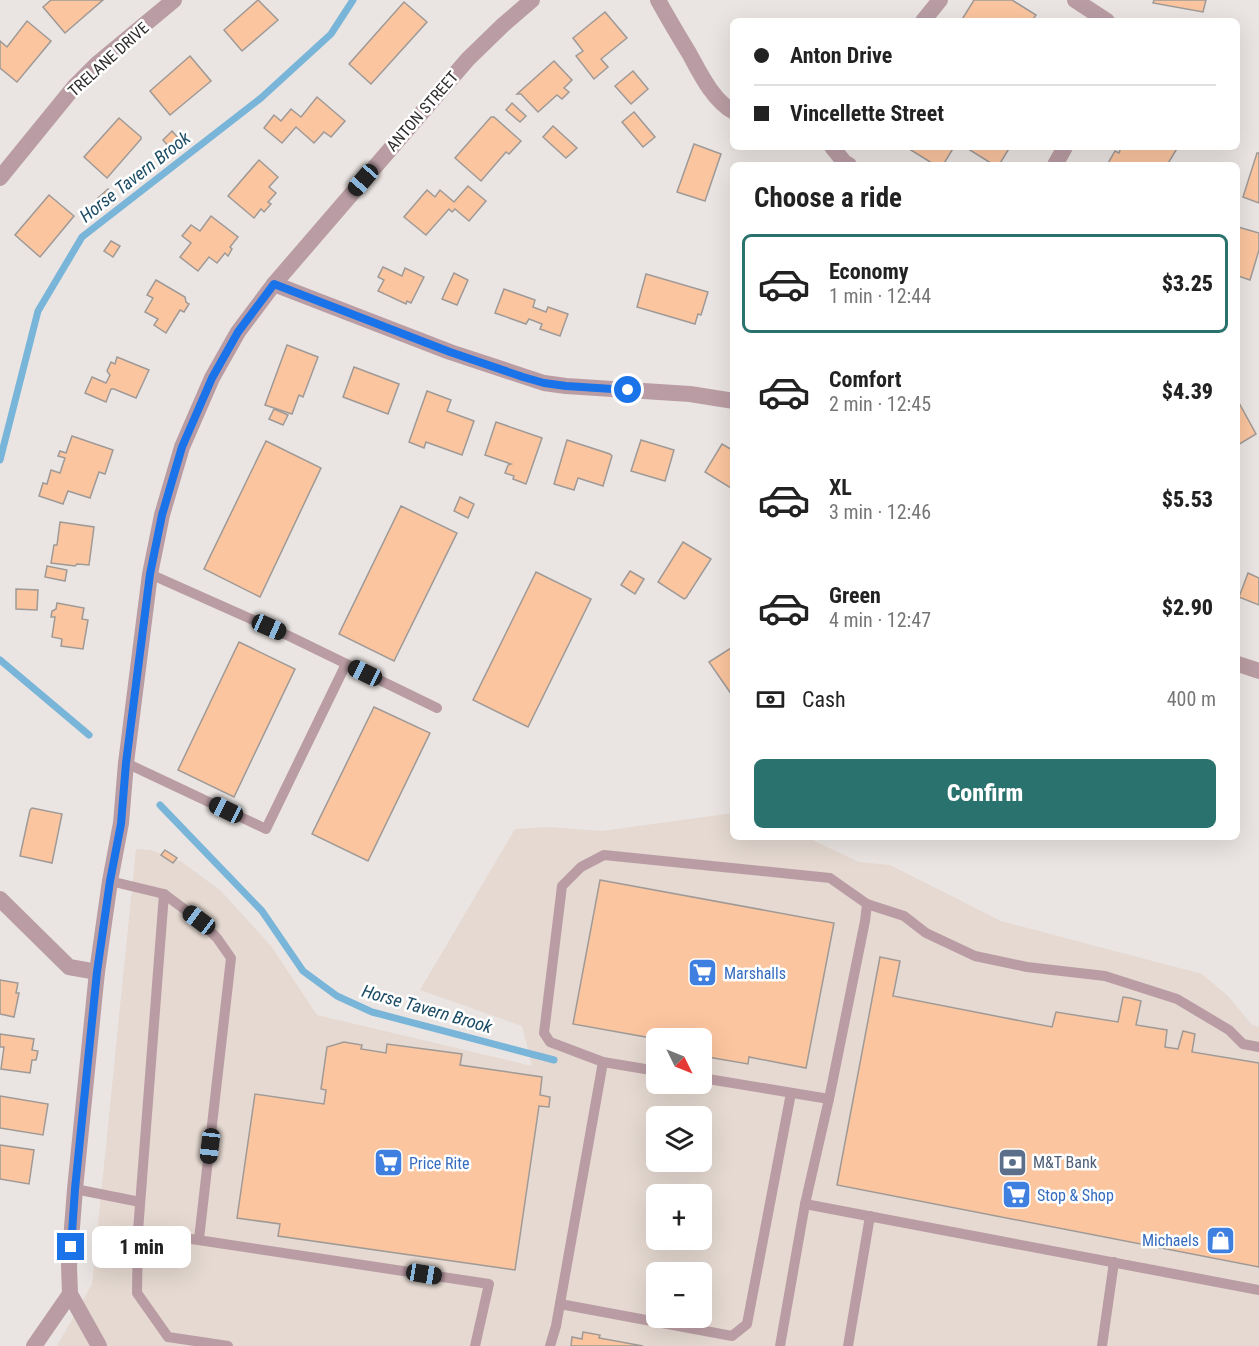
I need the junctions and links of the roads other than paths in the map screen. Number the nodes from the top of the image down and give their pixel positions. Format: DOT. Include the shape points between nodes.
graph roads {
  1 [pos="174,0"];
  2 [pos="532,0"];
  3 [pos="658,0"];
  4 [pos="940,0"];
  5 [pos="1075,0"];
  6 [pos="925,18"];
  7 [pos="1102,18"];
  8 [pos="730,110"];
  9 [pos="835,150"];
  10 [pos="846,162"];
  11 [pos="0,178"];
  12 [pos="274,284"];
  13 [pos="730,400"];
  14 [pos="150,574"];
  15 [pos="346,664"];
  16 [pos="1240,665"];
  17 [pos="1259,671"];
  18 [pos="437,708"];
  19 [pos="126,763"];
  20 [pos="110,881"];
  21 [pos="164,894"];
  22 [pos="0,899"];
  23 [pos="867,904"];
  24 [pos="97,972"];
  25 [pos="1259,1047"];
  26 [pos="603,1062"];
  27 [pos="646,1069"];
  28 [pos="712,1080"];
  29 [pos="791,1093"];
  30 [pos="829,1099"];
  31 [pos="75,1189"];
  32 [pos="140,1202"];
  33 [pos="805,1204"];
  34 [pos="870,1216"];
  35 [pos="138,1231"];
  36 [pos="199,1239"];
  37 [pos="1114,1262"];
  38 [pos="1259,1290"];
  39 [pos="70,1294"];
  40 [pos="560,1304"];
  41 [pos="34,1346"];
  42 [pos="99,1346"];
  43 [pos="228,1346"];
  44 [pos="475,1346"];
  45 [pos="550,1346"];
  46 [pos="780,1346"];
  47 [pos="848,1346"];
  48 [pos="1102,1346"];
  1 -- 11 [label="street, TRELANE DRIVE" via="74,87"];
  2 -- 12 [label="street, ANTON STREET" via="468,59"];
  3 -- 8 [label="street" via="705,82"];
  4 -- 6 [label="street"];
  5 -- 7 [label="street"];
  9 -- 10 [label="street"];
  12 -- 13 [label="street" via="450,352 544,383"];
  12 -- 14 [label="street, ANTON STREET" via="238,332 212,378 182,447"];
  14 -- 15 [label="lane"];
  14 -- 19 [label="street, ANTON STREET"];
  15 -- 18 [label="lane"];
  15 -- 19 [label="lane" via="266,829"];
  16 -- 17 [label="street"];
  19 -- 20 [label="street, ANTON STREET" via="121,824"];
  20 -- 21 [label="lane"];
  20 -- 24 [label="street, ANTON STREET"];
  21 -- 32 [label="lane"];
  21 -- 36 [label="lane" via="199,920 231,958"];
  22 -- 24 [label="street" via="69,967"];
  23 -- 25 [label="lane" via="904,916 926,933 975,956 1105,976 1177,999 1229,1030 1244,1044"];
  23 -- 26 [label="lane" via="830,878 604,855 581,867 562,886 544,1033 550,1042"];
  23 -- 30 [label="lane"];
  24 -- 31 [label="street, ANTON STREET"];
  26 -- 27 [label="lane"];
  26 -- 40 [label="lane"];
  28 -- 29 [label="lane"];
  29 -- 30 [label="lane"];
  29 -- 40 [label="lane" via="747,1324 732,1336"];
  30 -- 33 [label="lane"];
  31 -- 32 [label="lane"];
  31 -- 39 [label="street, ANTON STREET"];
  32 -- 35 [label="lane"];
  33 -- 34 [label="lane"];
  33 -- 46 [label="lane"];
  34 -- 37 [label="lane"];
  34 -- 47 [label="lane"];
  35 -- 36 [label="lane"];
  35 -- 43 [label="lane" via="137,1293 168,1337"];
  36 -- 44 [label="lane" via="489,1284"];
  37 -- 38 [label="lane"];
  37 -- 48 [label="lane"];
  39 -- 41 [label="street"];
  39 -- 42 [label="street"];
  40 -- 45 [label="lane"];
}
